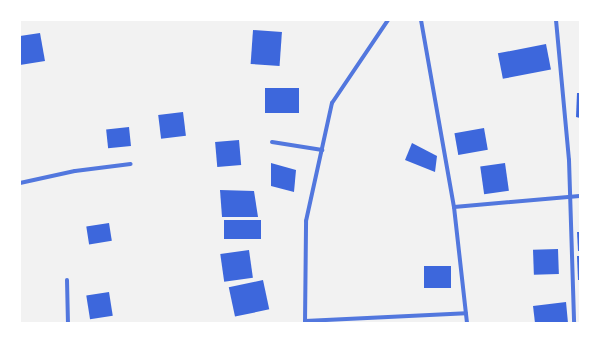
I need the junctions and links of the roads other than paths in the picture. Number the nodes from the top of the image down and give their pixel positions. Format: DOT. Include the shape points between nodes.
graph roads {
  1 [pos="388,20"];
  2 [pos="421,20"];
  3 [pos="556,20"];
  4 [pos="272,142"];
  5 [pos="322,150"];
  6 [pos="131,164"];
  7 [pos="20,183"];
  8 [pos="580,196"];
  9 [pos="571,197"];
  10 [pos="454,207"];
  11 [pos="67,280"];
  12 [pos="466,313"];
  13 [pos="305,322"];
  14 [pos="68,323"];
  15 [pos="467,323"];
  16 [pos="574,323"];
  1 -- 5 [label="street" via="332,103"];
  2 -- 10 [label="street"];
  3 -- 9 [label="street"];
  4 -- 5 [label="street"];
  5 -- 13 [label="street" via="306,221"];
  6 -- 7 [label="street" via="75,170"];
  8 -- 9 [label="street"];
  9 -- 10 [label="street"];
  9 -- 16 [label="street"];
  10 -- 12 [label="street"];
  11 -- 14 [label="street"];
  12 -- 13 [label="street"];
  12 -- 15 [label="street"];
}
